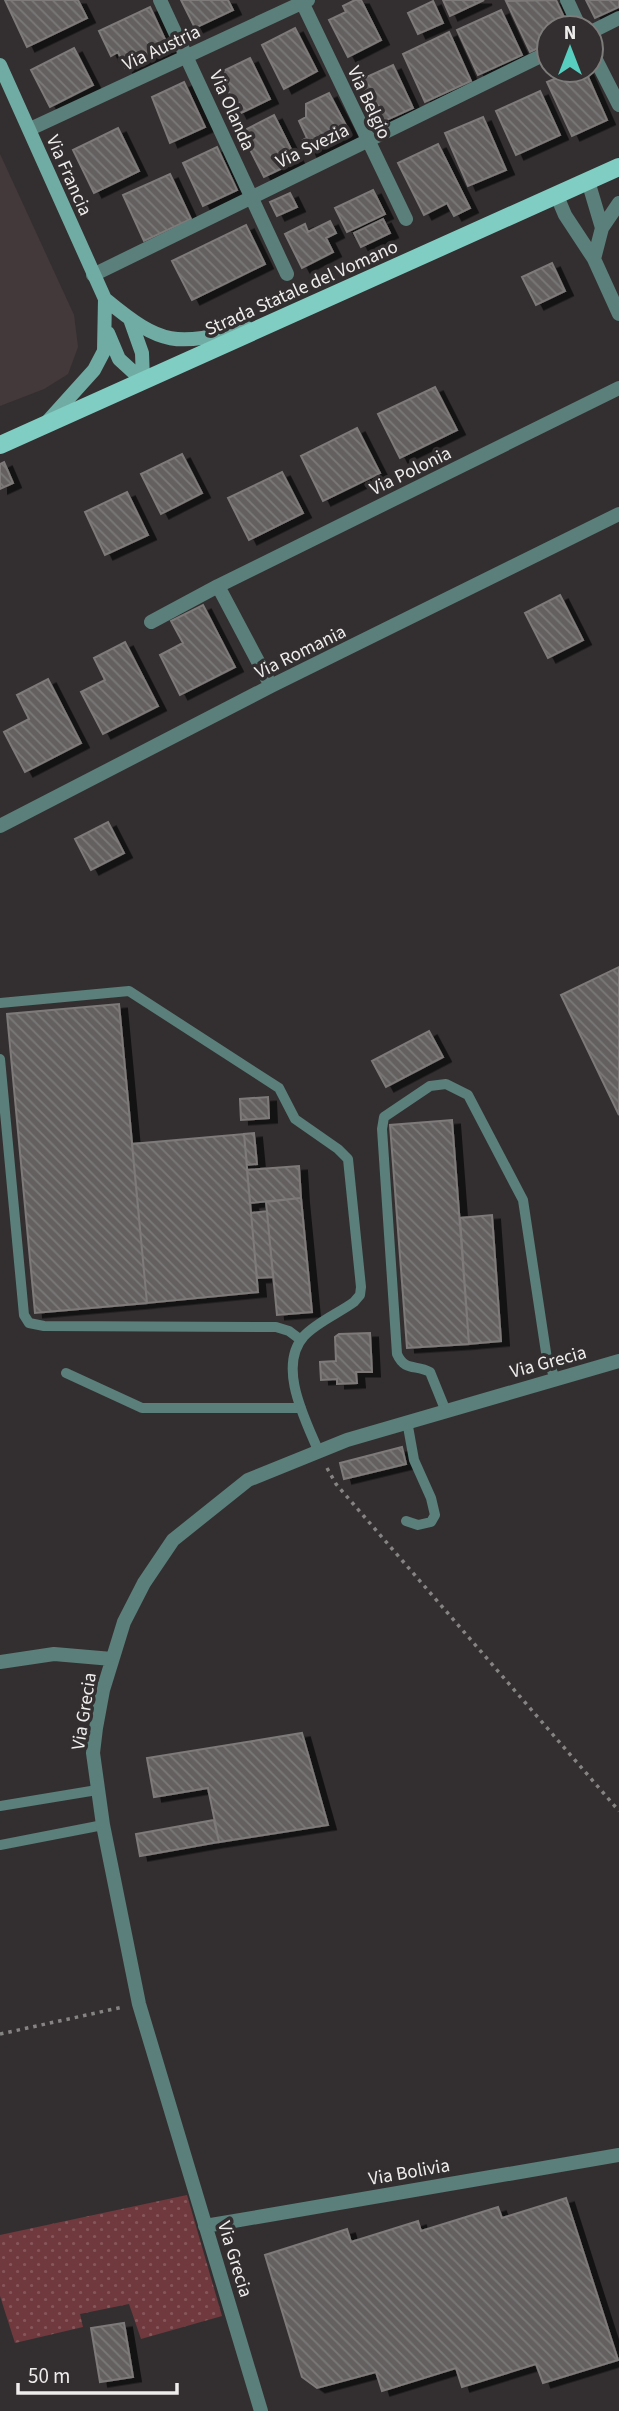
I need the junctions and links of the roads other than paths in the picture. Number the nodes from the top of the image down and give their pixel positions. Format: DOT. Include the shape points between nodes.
graph roads {
  1 [pos="160,0"];
  2 [pos="304,1"];
  3 [pos="187,56"];
  4 [pos="535,59"];
  5 [pos="0,65"];
  6 [pos="605,78"];
  7 [pos="619,106"];
  8 [pos="30,130"];
  9 [pos="366,140"];
  10 [pos="619,167"];
  11 [pos="588,181"];
  12 [pos="557,195"];
  13 [pos="251,196"];
  14 [pos="619,202"];
  15 [pos="406,219"];
  16 [pos="602,228"];
  17 [pos="594,259"];
  18 [pos="286,274"];
  19 [pos="93,275"];
  20 [pos="105,299"];
  21 [pos="619,314"];
  22 [pos="131,321"];
  23 [pos="277,321"];
  24 [pos="106,329"];
  25 [pos="143,381"];
  26 [pos="619,388"];
  27 [pos="42,427"];
  28 [pos="0,445"];
  29 [pos="619,514"];
  30 [pos="218,586"];
  31 [pos="151,622"];
  32 [pos="271,686"];
  33 [pos="0,826"];
  34 [pos="0,1003"];
  35 [pos="0,1059"];
  36 [pos="301,1340"];
  37 [pos="619,1361"];
  38 [pos="66,1373"];
  39 [pos="555,1378"];
  40 [pos="301,1408"];
  41 [pos="445,1409"];
  42 [pos="407,1421"];
  43 [pos="318,1450"];
  44 [pos="406,1521"];
  45 [pos="112,1659"];
  46 [pos="0,1662"];
  47 [pos="97,1790"];
  48 [pos="0,1806"];
  49 [pos="103,1825"];
  50 [pos="0,1845"];
  51 [pos="619,2155"];
  52 [pos="205,2226"];
  53 [pos="261,2411"];
  1 -- 3 [label="street, Via Olanda"];
  2 -- 3 [label="street, Via Austria"];
  2 -- 9 [label="street, Via Belgio"];
  3 -- 8 [label="street, Via Austria"];
  3 -- 13 [label="street, Via Olanda"];
  4 -- 9 [label="street, Via Svezia"];
  5 -- 8 [label="main road, Via Francia"];
  6 -- 7 [label="street"];
  8 -- 19 [label="main road, Via Francia"];
  9 -- 13 [label="street, Via Svezia"];
  9 -- 15 [label="street, Via Belgio"];
  10 -- 11 [label="main road, Strada Statale del Vomano"];
  11 -- 12 [label="main road, Strada Statale del Vomano"];
  11 -- 16 [label="street"];
  12 -- 17 [label="street"];
  12 -- 23 [label="main road, Strada Statale del Vomano"];
  13 -- 18 [label="street, Via Olanda"];
  13 -- 19 [label="street, Via Svezia"];
  14 -- 16 [label="street"];
  16 -- 17 [label="street"];
  17 -- 21 [label="street"];
  19 -- 20 [label="main road, Via Francia"];
  20 -- 22 [label="main road, Via Francia"];
  20 -- 24 [label="main road, Via Francia"];
  22 -- 23 [label="main road, Via Francia" via="162,337 187,340"];
  22 -- 25 [label="main road" via="142,353"];
  23 -- 25 [label="main road, Strada Statale del Vomano"];
  24 -- 25 [label="main road, Via Francia" via="120,359"];
  24 -- 27 [label="main road, Via Francia" via="104,351 94,370"];
  25 -- 27 [label="main road, Strada Statale del Vomano"];
  26 -- 30 [label="street, Via Polonia"];
  27 -- 28 [label="main road, Strada Statale del Vomano"];
  29 -- 32 [label="street, Via Romania"];
  30 -- 31 [label="street, Via Polonia"];
  30 -- 32 [label="street"];
  32 -- 33 [label="street, Via Romania"];
  34 -- 36 [label="lane" via="129,991 279,1088 295,1119 345,1155 352,1179 361,1287 354,1302"];
  35 -- 36 [label="lane" via="24,1315 29,1323 276,1327"];
  36 -- 40 [label="lane" via="293,1361"];
  37 -- 39 [label="street, Via Grecia"];
  38 -- 40 [label="lane" via="142,1408"];
  39 -- 41 [label="street, Via Grecia"];
  39 -- 41 [label="lane" via="547,1359 523,1200 468,1095 446,1084 430,1086 384,1117 382,1129 397,1354 409,1369 430,1371"];
  40 -- 43 [label="lane"];
  41 -- 42 [label="street, Via Grecia"];
  42 -- 43 [label="street, Via Grecia"];
  42 -- 44 [label="lane" via="414,1460 435,1515 431,1522 418,1525"];
  43 -- 45 [label="street, Via Grecia" via="248,1480 173,1540 124,1622"];
  45 -- 46 [label="street" via="54,1654"];
  45 -- 47 [label="street, Via Grecia" via="93,1753"];
  47 -- 48 [label="lane"];
  47 -- 49 [label="street, Via Grecia"];
  49 -- 50 [label="lane"];
  49 -- 52 [label="street, Via Grecia" via="139,2004"];
  51 -- 52 [label="street, Via Bolivia"];
  52 -- 53 [label="street, Via Grecia"];
}
